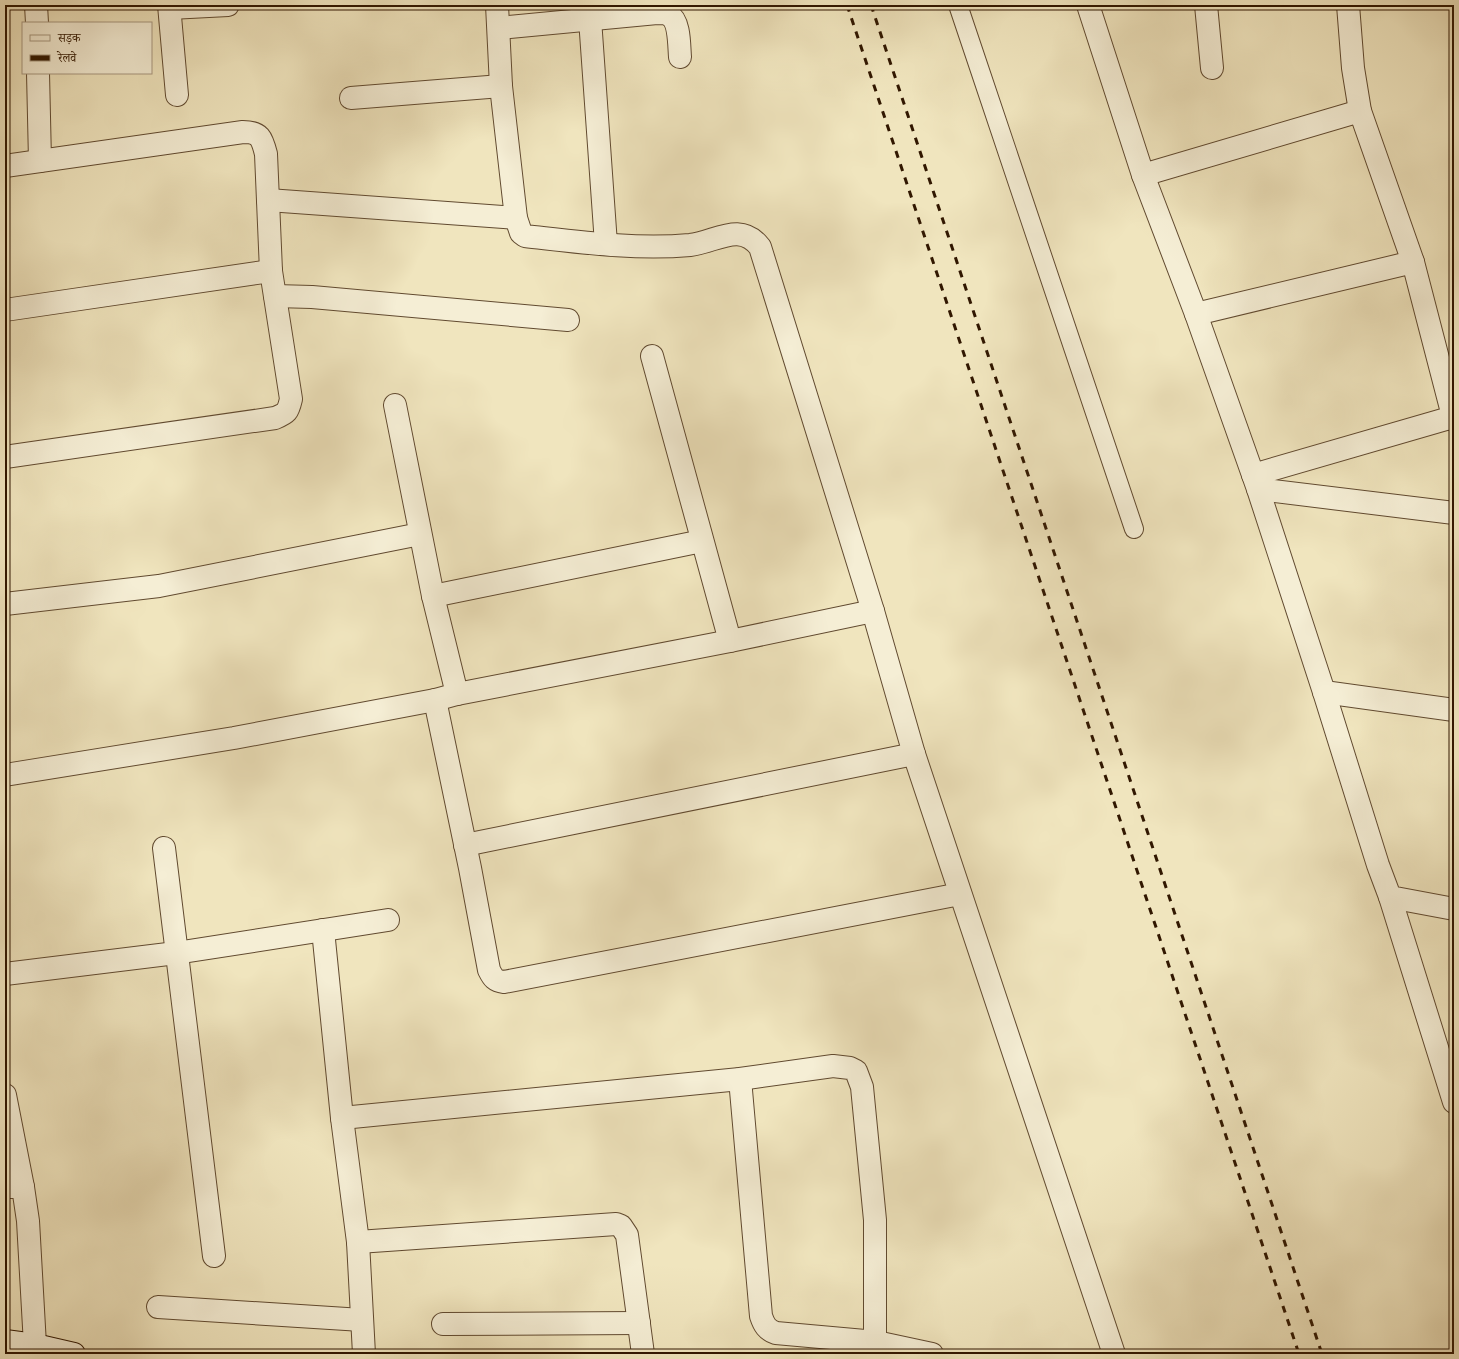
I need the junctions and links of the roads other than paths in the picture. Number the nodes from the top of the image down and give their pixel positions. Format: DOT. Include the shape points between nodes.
graph roads {
  1 [pos="36,5"];
  2 [pos="228,5"];
  3 [pos="497,5"];
  4 [pos="958,5"];
  5 [pos="1088,5"];
  6 [pos="1206,5"];
  7 [pos="1348,5"];
  8 [pos="170,7"];
  9 [pos="636,10"];
  10 [pos="590,19"];
  11 [pos="37,22"];
  12 [pos="499,28"];
  13 [pos="680,57"];
  14 [pos="1212,68"];
  15 [pos="38,74"];
  16 [pos="501,86"];
  17 [pos="177,95"];
  18 [pos="351,98"];
  19 [pos="1360,111"];
  20 [pos="40,161"];
  21 [pos="5,166"];
  22 [pos="1143,174"];
  23 [pos="268,200"];
  24 [pos="516,218"];
  25 [pos="606,244"];
  26 [pos="1413,262"];
  27 [pos="271,271"];
  28 [pos="275,296"];
  29 [pos="5,310"];
  30 [pos="1196,314"];
  31 [pos="568,320"];
  32 [pos="652,356"];
  33 [pos="1448,377"];
  34 [pos="395,405"];
  35 [pos="1454,419"];
  36 [pos="5,457"];
  37 [pos="1255,482"];
  38 [pos="1454,513"];
  39 [pos="1134,529"];
  40 [pos="420,534"];
  41 [pos="702,541"];
  42 [pos="433,596"];
  43 [pos="5,604"];
  44 [pos="873,611"];
  45 [pos="730,641"];
  46 [pos="1324,692"];
  47 [pos="457,694"];
  48 [pos="435,700"];
  49 [pos="1454,710"];
  50 [pos="914,754"];
  51 [pos="5,775"];
  52 [pos="465,845"];
  53 [pos="164,848"];
  54 [pos="960,894"];
  55 [pos="1390,897"];
  56 [pos="1454,909"];
  57 [pos="388,920"];
  58 [pos="323,930"];
  59 [pos="176,953"];
  60 [pos="5,974"];
  61 [pos="740,1079"];
  62 [pos="5,1095"];
  63 [pos="1454,1102"];
  64 [pos="342,1118"];
  65 [pos="14,1187"];
  66 [pos="358,1242"];
  67 [pos="214,1256"];
  68 [pos="158,1307"];
  69 [pos="362,1320"];
  70 [pos="443,1324"];
  71 [pos="639,1324"];
  72 [pos="5,1341"];
  73 [pos="876,1348"];
  74 [pos="34,1349"];
  75 [pos="74,1354"];
  76 [pos="364,1354"];
  77 [pos="643,1354"];
  78 [pos="932,1354"];
  79 [pos="1114,1354"];
  1 -- 11 [label="street"];
  2 -- 8 [label="street"];
  3 -- 12 [label="street"];
  4 -- 39 [label="lane"];
  5 -- 22 [label="street"];
  6 -- 14 [label="street"];
  7 -- 19 [label="street" via="1353,68"];
  8 -- 17 [label="street"];
  9 -- 10 [label="street"];
  9 -- 13 [label="street" via="670,16 674,20"];
  10 -- 12 [label="street"];
  10 -- 25 [label="street"];
  12 -- 16 [label="street"];
  15 -- 20 [label="street"];
  16 -- 18 [label="street"];
  16 -- 24 [label="street"];
  19 -- 22 [label="street"];
  19 -- 26 [label="street"];
  20 -- 21 [label="street"];
  20 -- 23 [label="street" via="250,132 260,137 266,154"];
  22 -- 30 [label="street"];
  23 -- 24 [label="street"];
  23 -- 27 [label="street"];
  24 -- 25 [label="street" via="519,230 525,236"];
  25 -- 44 [label="street" via="671,247 733,234 751,237 760,247"];
  26 -- 30 [label="street"];
  26 -- 33 [label="street"];
  27 -- 28 [label="street"];
  27 -- 29 [label="street"];
  28 -- 31 [label="street" via="312,296"];
  28 -- 36 [label="street" via="291,399 289,410 285,414 276,418"];
  30 -- 37 [label="street"];
  32 -- 41 [label="street"];
  33 -- 35 [label="street"];
  34 -- 40 [label="street"];
  35 -- 37 [label="street"];
  37 -- 38 [label="street"];
  37 -- 46 [label="street"];
  40 -- 42 [label="street"];
  40 -- 43 [label="street" via="159,586"];
  41 -- 42 [label="street"];
  41 -- 45 [label="street"];
  42 -- 47 [label="street"];
  44 -- 45 [label="street"];
  44 -- 50 [label="street"];
  45 -- 47 [label="street"];
  46 -- 49 [label="street"];
  46 -- 55 [label="street"];
  47 -- 48 [label="street"];
  48 -- 51 [label="street" via="234,738"];
  48 -- 52 [label="street"];
  50 -- 52 [label="street"];
  50 -- 54 [label="street"];
  52 -- 54 [label="street" via="489,970 493,979 504,982"];
  53 -- 59 [label="street"];
  54 -- 79 [label="street"];
  55 -- 56 [label="street"];
  55 -- 63 [label="street"];
  57 -- 58 [label="street"];
  58 -- 59 [label="street"];
  58 -- 64 [label="street"];
  59 -- 60 [label="street"];
  59 -- 67 [label="street"];
  61 -- 64 [label="street"];
  61 -- 73 [label="street" via="763,1323 776,1333"];
  61 -- 73 [label="street" via="833,1066 850,1068 856,1071 860,1078 875,1220"];
  62 -- 65 [label="street"];
  64 -- 66 [label="street"];
  65 -- 74 [label="street" via="28,1221"];
  66 -- 69 [label="street"];
  66 -- 71 [label="street" via="616,1224 621,1226 627,1235"];
  68 -- 69 [label="street"];
  69 -- 76 [label="street"];
  70 -- 71 [label="street"];
  71 -- 77 [label="street"];
  72 -- 74 [label="street"];
  73 -- 78 [label="street"];
  74 -- 75 [label="street"];
}
